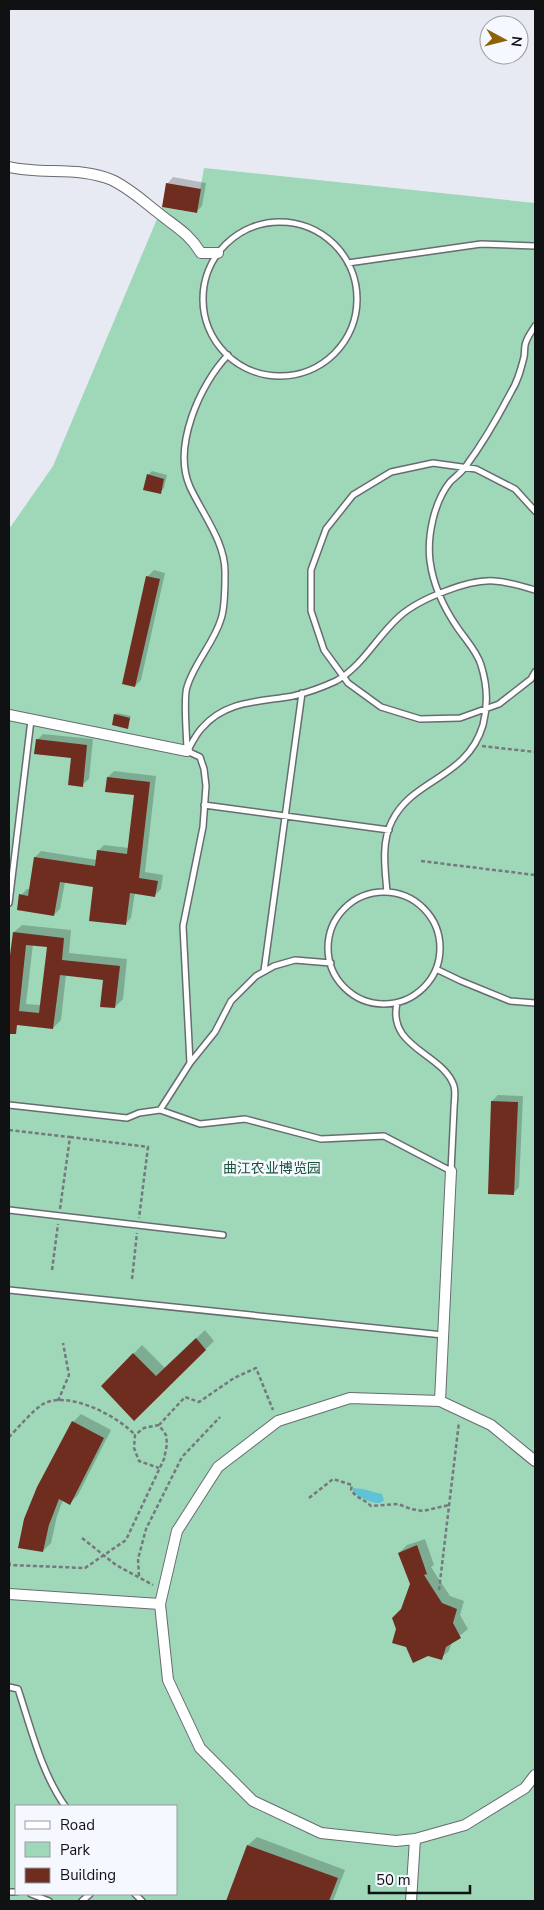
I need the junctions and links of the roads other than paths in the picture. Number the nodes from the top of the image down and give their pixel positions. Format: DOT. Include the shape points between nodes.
graph roads {
  1 [pos="9,167"];
  2 [pos="535,246"];
  3 [pos="218,253"];
  4 [pos="348,263"];
  5 [pos="535,326"];
  6 [pos="228,355"];
  7 [pos="465,468"];
  8 [pos="535,512"];
  9 [pos="535,590"];
  10 [pos="439,594"];
  11 [pos="535,672"];
  12 [pos="343,676"];
  13 [pos="302,693"];
  14 [pos="486,709"];
  15 [pos="9,715"];
  16 [pos="31,720"];
  17 [pos="187,752"];
  18 [pos="204,805"];
  19 [pos="285,816"];
  20 [pos="389,830"];
  21 [pos="387,892"];
  22 [pos="9,903"];
  23 [pos="331,963"];
  24 [pos="436,969"];
  25 [pos="264,971"];
  26 [pos="397,1002"];
  27 [pos="535,1003"];
  28 [pos="190,1063"];
  29 [pos="9,1105"];
  30 [pos="160,1110"];
  31 [pos="451,1171"];
  32 [pos="9,1210"];
  33 [pos="223,1235"];
  34 [pos="9,1290"];
  35 [pos="443,1335"];
  36 [pos="440,1401"];
  37 [pos="535,1461"];
  38 [pos="9,1594"];
  39 [pos="160,1604"];
  40 [pos="9,1687"];
  41 [pos="535,1776"];
  42 [pos="63,1805"];
  43 [pos="415,1839"];
  44 [pos="34,1895"];
  45 [pos="49,1901"];
  46 [pos="411,1901"];
  1 -- 3 [label="street" via="83,173 110,180 130,190 182,229 200,253"];
  2 -- 4 [label="lane" via="481,244"];
  3 -- 4 [label="lane" via="237,235 260,224 286,222 311,228 333,242"];
  3 -- 6 [label="lane" via="207,275 203,300 207,324"];
  4 -- 6 [label="lane" via="356,287 356,312 348,336 332,356 310,370 286,376 261,374 238,364"];
  5 -- 7 [label="lane" via="526,342 521,371 512,391"];
  6 -- 17 [label="lane" via="207,383 185,445 189,484 224,557 225,574 222,619 186,688"];
  7 -- 8 [label="lane" via="476,469 515,490"];
  7 -- 10 [label="lane" via="450,483 434,514 430,561"];
  7 -- 12 [label="lane" via="433,463 390,472 353,495 326,529 311,570 311,611 324,650"];
  9 -- 10 [label="lane" via="492,581"];
  10 -- 12 [label="lane" via="400,616 368,654"];
  10 -- 14 [label="lane" via="481,664 486,686"];
  11 -- 14 [label="lane" via="531,679 499,704"];
  12 -- 13 [label="lane"];
  12 -- 14 [label="lane" via="381,707 420,719 460,718"];
  13 -- 17 [label="lane" via="229,708 201,728"];
  13 -- 19 [label="lane"];
  14 -- 20 [label="lane" via="483,724 465,758 400,806"];
  15 -- 16 [label="street"];
  16 -- 17 [label="street"];
  16 -- 22 [label="lane"];
  17 -- 18 [label="lane" via="200,758 202,763 206,786"];
  18 -- 19 [label="lane"];
  18 -- 28 [label="lane" via="203,827 183,926"];
  19 -- 20 [label="lane"];
  19 -- 25 [label="lane"];
  20 -- 21 [label="lane" via="384,858"];
  21 -- 23 [label="lane" via="368,894 351,903 338,917 330,934"];
  21 -- 24 [label="lane" via="404,895 420,904 432,917 440,952"];
  23 -- 25 [label="lane" via="295,960"];
  23 -- 26 [label="lane" via="345,988 360,999 379,1004"];
  24 -- 26 [label="lane" via="427,984 413,996"];
  24 -- 27 [label="lane" via="510,1001"];
  25 -- 28 [label="lane" via="231,1001 215,1032"];
  26 -- 31 [label="lane" via="398,1025 406,1039 449,1075 455,1088"];
  28 -- 30 [label="lane"];
  29 -- 30 [label="lane" via="127,1118"];
  30 -- 31 [label="lane" via="200,1124 245,1119 321,1140 384,1136"];
  31 -- 35 [label="street"];
  32 -- 33 [label="lane"];
  34 -- 35 [label="lane"];
  35 -- 36 [label="street"];
  36 -- 37 [label="street" via="491,1425"];
  36 -- 39 [label="street" via="350,1398 278,1421 218,1467 177,1531"];
  38 -- 39 [label="street"];
  39 -- 43 [label="street" via="168,1680 200,1748 253,1801 322,1833 396,1841"];
  40 -- 42 [label="lane" via="18,1689 30,1730"];
  41 -- 43 [label="street" via="525,1788 465,1824"];
  43 -- 46 [label="street"];
  44 -- 45 [label="lane"];
}
